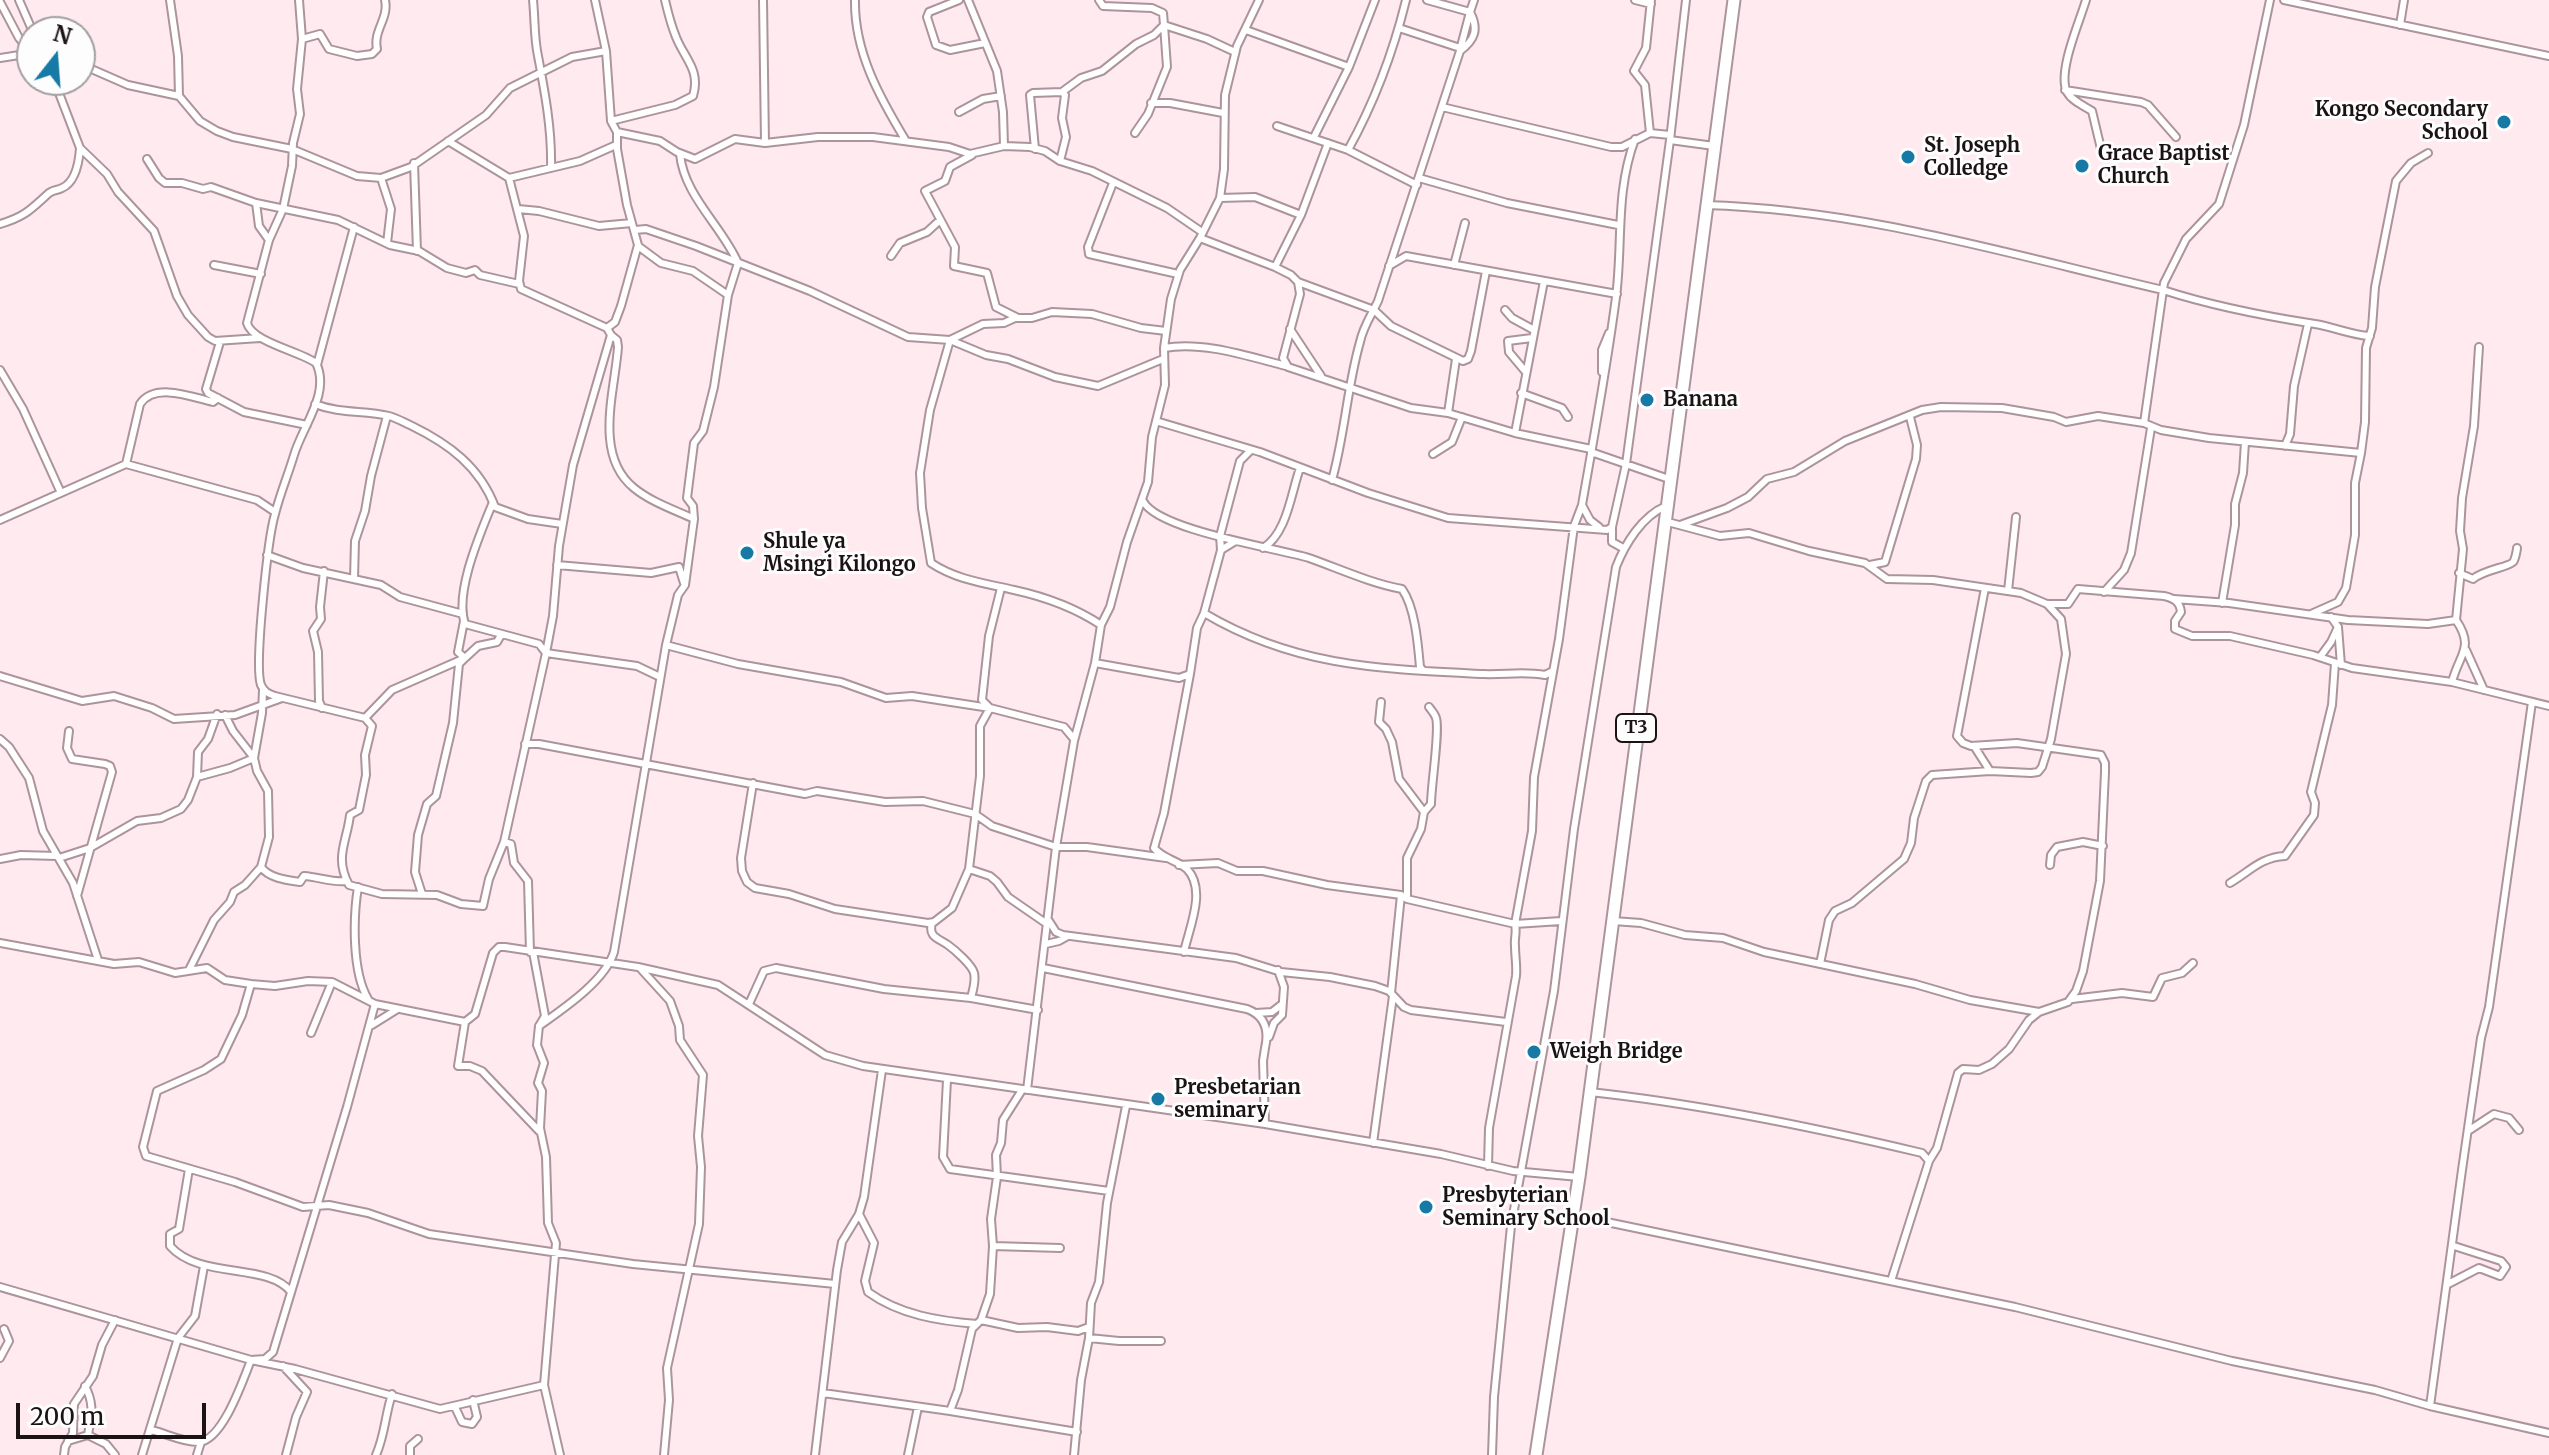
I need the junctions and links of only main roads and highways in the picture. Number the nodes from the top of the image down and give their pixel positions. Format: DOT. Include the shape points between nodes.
graph roads {
  1 [pos="1734,0"];
  2 [pos="1536,1455"];
  1 -- 2 [label="highway, T3" via="1579,1177"];
}
